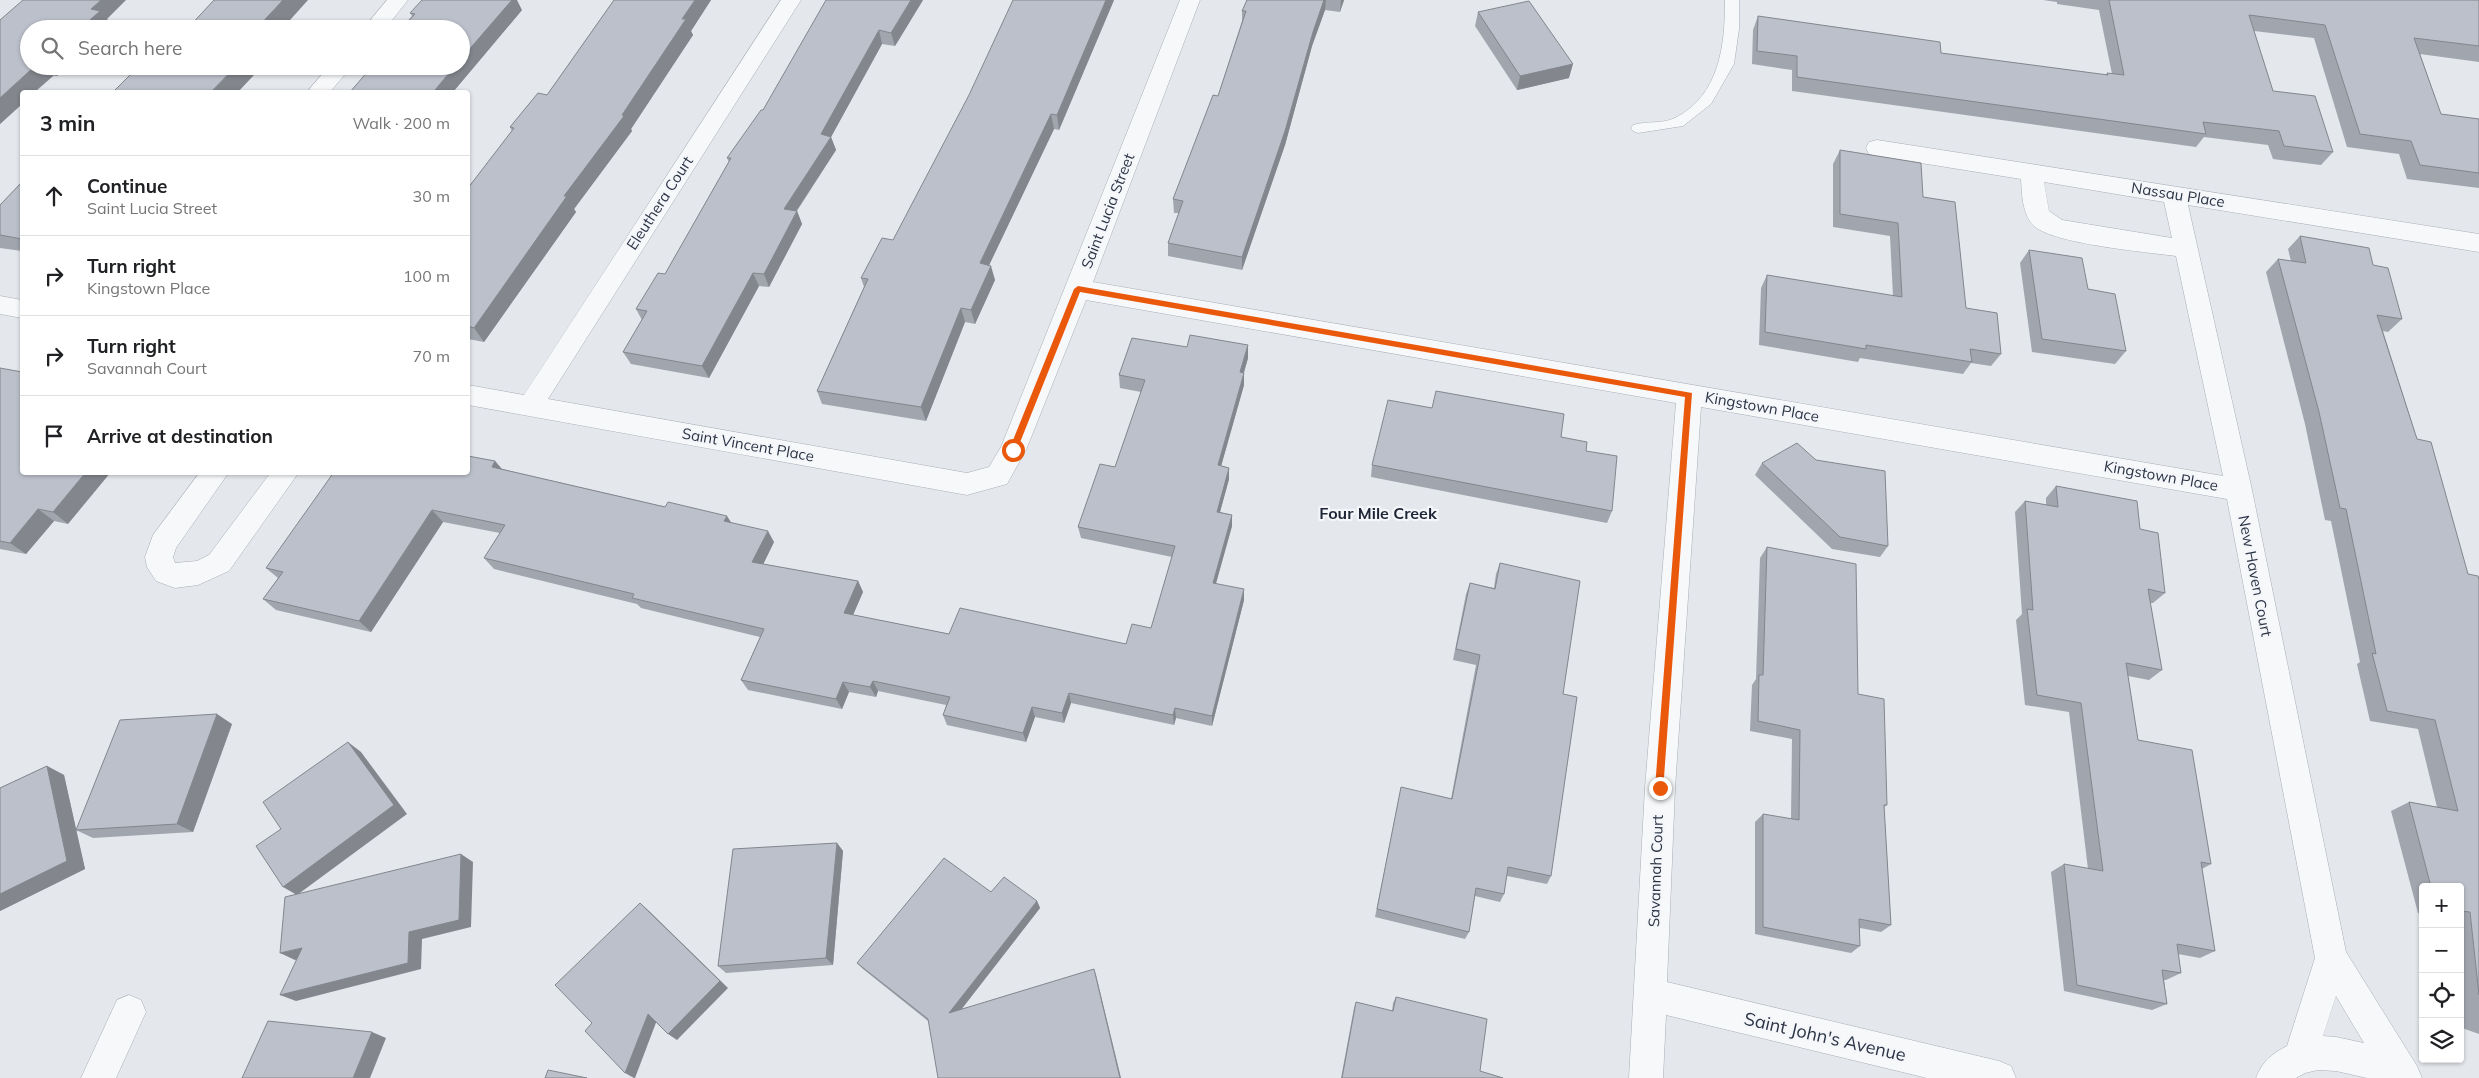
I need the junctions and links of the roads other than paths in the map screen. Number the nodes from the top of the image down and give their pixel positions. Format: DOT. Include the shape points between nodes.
graph roads {
  1 [pos="398,0"];
  2 [pos="791,0"];
  3 [pos="1190,0"];
  4 [pos="1732,0"];
  5 [pos="381,20"];
  6 [pos="333,75"];
  7 [pos="320,90"];
  8 [pos="1638,128"];
  9 [pos="1877,148"];
  10 [pos="2032,173"];
  11 [pos="2174,194"];
  12 [pos="2479,243"];
  13 [pos="2184,249"];
  14 [pos="1078,289"];
  15 [pos="0,305"];
  16 [pos="20,309"];
  17 [pos="470,395"];
  18 [pos="1689,395"];
  19 [pos="530,406"];
  20 [pos="1013,450"];
  21 [pos="214,475"];
  22 [pos="284,475"];
  23 [pos="2239,490"];
  24 [pos="2331,958"];
  25 [pos="1651,995"];
  26 [pos="129,1012"];
  27 [pos="2300,1057"];
  28 [pos="98,1078"];
  29 [pos="1646,1078"];
  30 [pos="1999,1078"];
  31 [pos="2273,1078"];
  32 [pos="2404,1078"];
  1 -- 5 [label="street"];
  2 -- 19 [label="street, Eleuthera Court"];
  3 -- 14 [label="street, Saint Lucia Street"];
  4 -- 8 [label="lane" via="1727,64 1706,101 1678,122"];
  6 -- 7 [label="street"];
  9 -- 10 [label="street, Nassau Place"];
  10 -- 11 [label="street, Nassau Place"];
  10 -- 13 [label="street" via="2037,210 2044,220 2082,233"];
  11 -- 12 [label="street, Nassau Place"];
  11 -- 13 [label="street, New Haven Court"];
  13 -- 23 [label="street, New Haven Court"];
  14 -- 18 [label="street, Kingstown Place"];
  14 -- 20 [label="street, Saint Lucia Street"];
  15 -- 16 [label="street"];
  17 -- 19 [label="street, Saint Vincent Place"];
  18 -- 23 [label="street, Kingstown Place"];
  18 -- 25 [label="street, Savannah Court" via="1660,788"];
  19 -- 20 [label="street, Saint Vincent Place" via="967,484 998,476"];
  21 -- 22 [label="street" via="161,548 159,563 172,575 196,575 220,561"];
  23 -- 24 [label="street, New Haven Court"];
  24 -- 27 [label="street, New Haven Court"];
  24 -- 32 [label="street, New Haven Court"];
  25 -- 29 [label="street, Savannah Court"];
  25 -- 30 [label="street, Saint John's Avenue"];
  26 -- 28 [label="street"];
  27 -- 31 [label="street" via="2278,1070"];
  27 -- 32 [label="street" via="2327,1053 2358,1057"];
}
